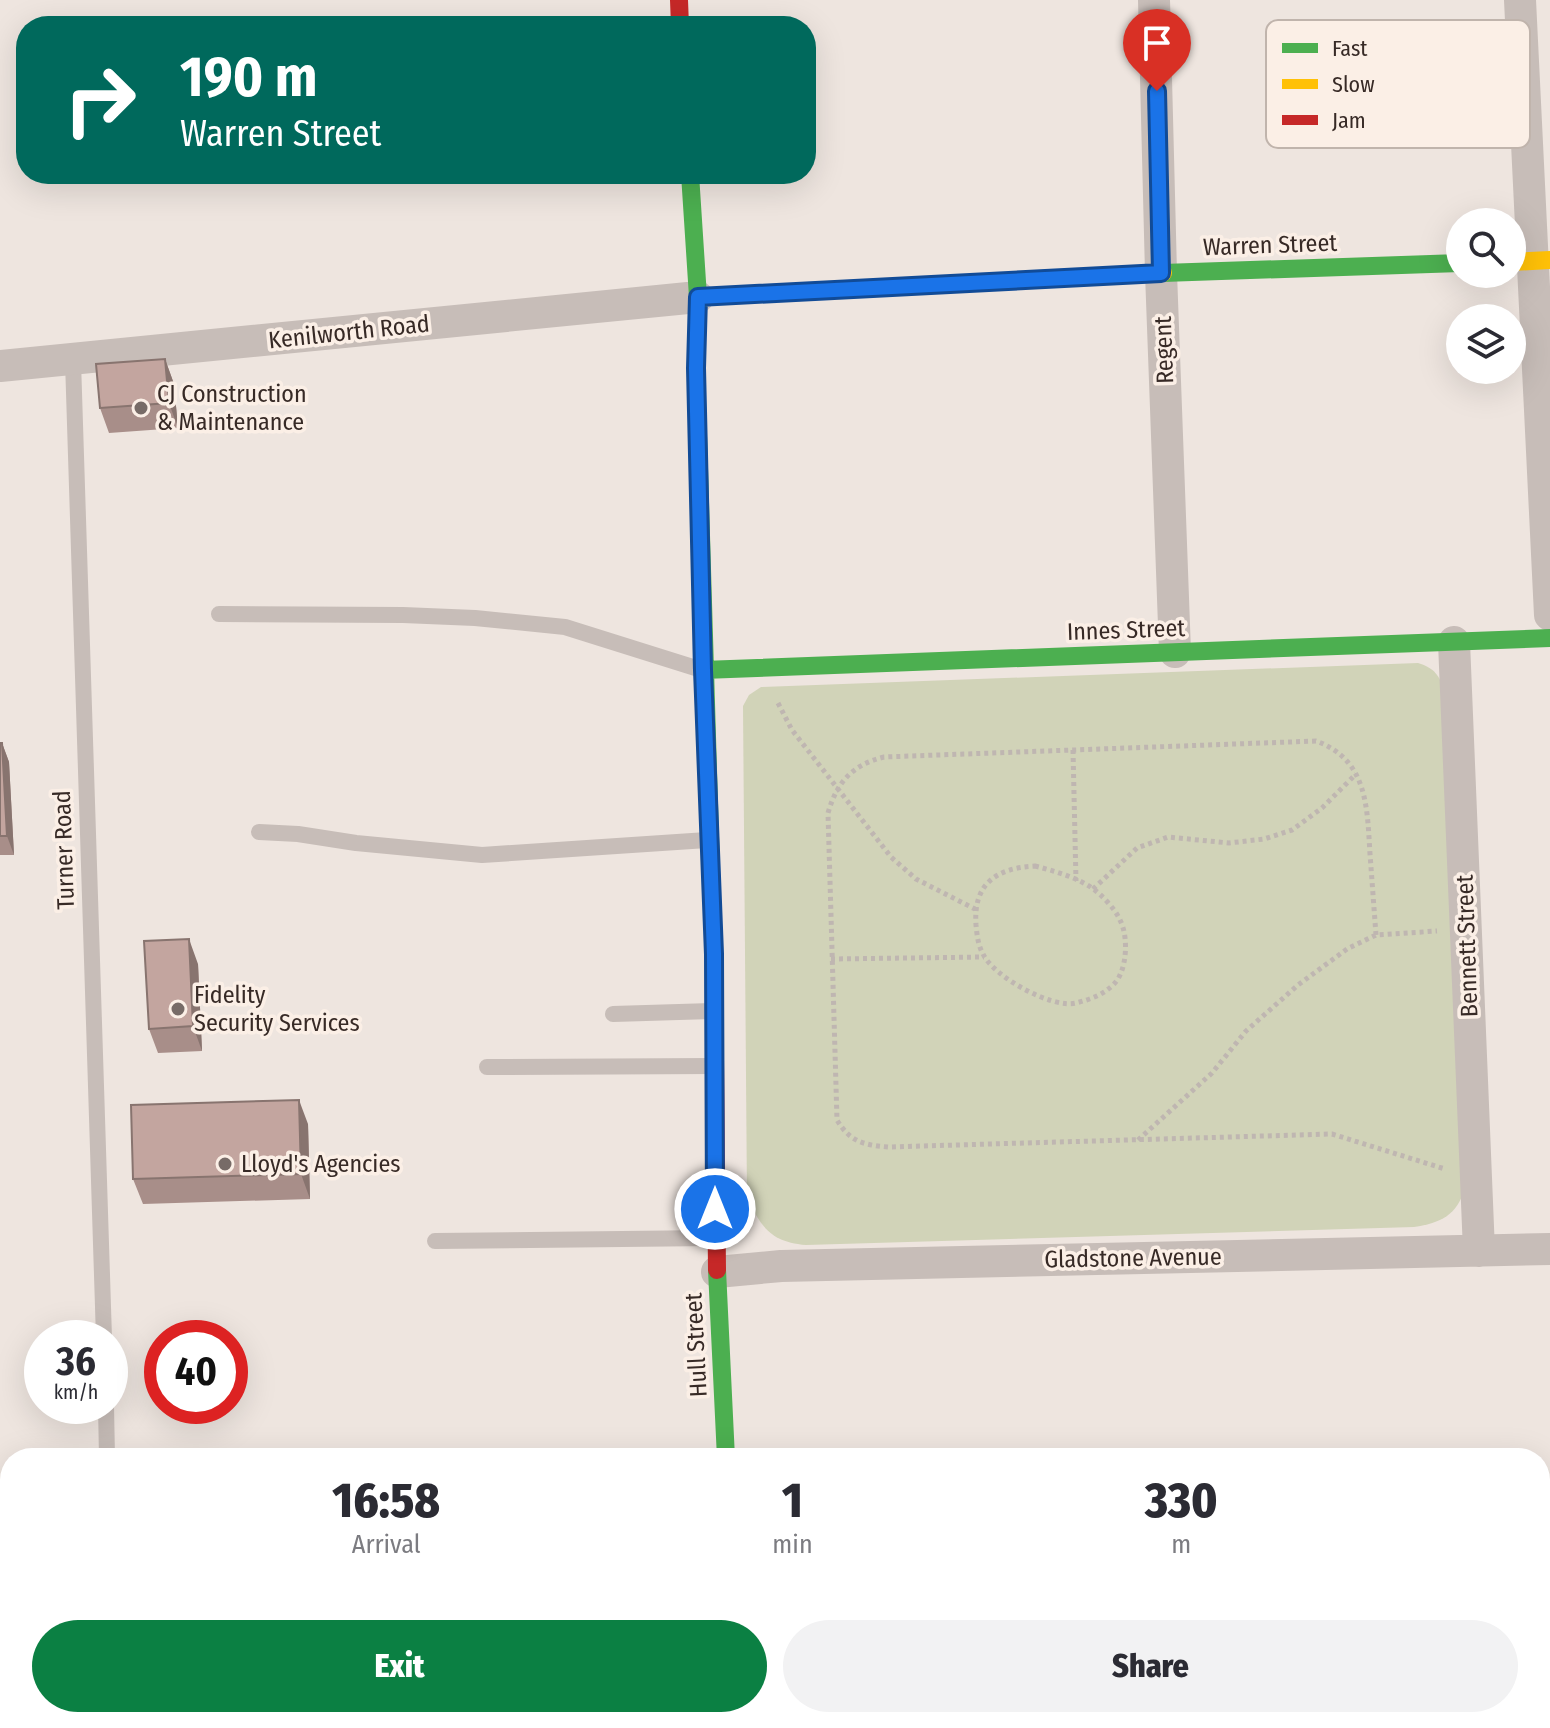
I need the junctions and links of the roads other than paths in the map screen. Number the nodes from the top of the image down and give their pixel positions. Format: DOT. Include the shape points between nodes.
graph roads {
  1 [pos="1154,0"];
  2 [pos="1520,0"];
  3 [pos="1521,20"];
  4 [pos="1527,148"];
  5 [pos="691,184"];
  6 [pos="1532,261"];
  7 [pos="1446,263"];
  8 [pos="1161,273"];
  9 [pos="698,297"];
  10 [pos="73,361"];
  11 [pos="0,366"];
  12 [pos="219,614"];
  13 [pos="1550,615"];
  14 [pos="1550,638"];
  15 [pos="1454,642"];
  16 [pos="1175,652"];
  17 [pos="703,670"];
  18 [pos="259,832"];
  19 [pos="709,840"];
  20 [pos="714,1011"];
  21 [pos="613,1014"];
  22 [pos="714,1066"];
  23 [pos="487,1067"];
  24 [pos="715,1238"];
  25 [pos="435,1241"];
  26 [pos="1550,1249"];
  27 [pos="1479,1251"];
  28 [pos="717,1272"];
  29 [pos="103,1320"];
  30 [pos="106,1424"];
  31 [pos="107,1448"];
  32 [pos="726,1448"];
  1 -- 8 [label="street, Regent"];
  2 -- 3 [label="street"];
  4 -- 6 [label="street"];
  5 -- 9 [label="street, Hull Street"];
  6 -- 13 [label="street"];
  7 -- 8 [label="street, Warren Street"];
  8 -- 9 [label="street, Warren Street"];
  8 -- 16 [label="street, Regent"];
  9 -- 10 [label="street, Kenilworth Road"];
  9 -- 17 [label="street, Hull Street"];
  10 -- 11 [label="street, Kenilworth Road"];
  10 -- 29 [label="lane, Turner Road"];
  12 -- 17 [label="lane" via="403,615 565,627"];
  14 -- 15 [label="street, Innes Street"];
  15 -- 16 [label="street, Innes Street"];
  15 -- 27 [label="street, Bennett Street"];
  16 -- 17 [label="street, Innes Street"];
  17 -- 19 [label="street, Hull Street"];
  18 -- 19 [label="lane" via="482,855"];
  19 -- 20 [label="street, Hull Street"];
  20 -- 21 [label="lane"];
  20 -- 22 [label="street, Hull Street"];
  22 -- 23 [label="lane"];
  22 -- 24 [label="street, Hull Street"];
  24 -- 25 [label="lane"];
  24 -- 28 [label="street, Hull Street"];
  26 -- 27 [label="street, Gladstone Avenue"];
  27 -- 28 [label="street, Gladstone Avenue" via="781,1266"];
  28 -- 32 [label="street, Hull Street"];
  30 -- 31 [label="lane"];
}
